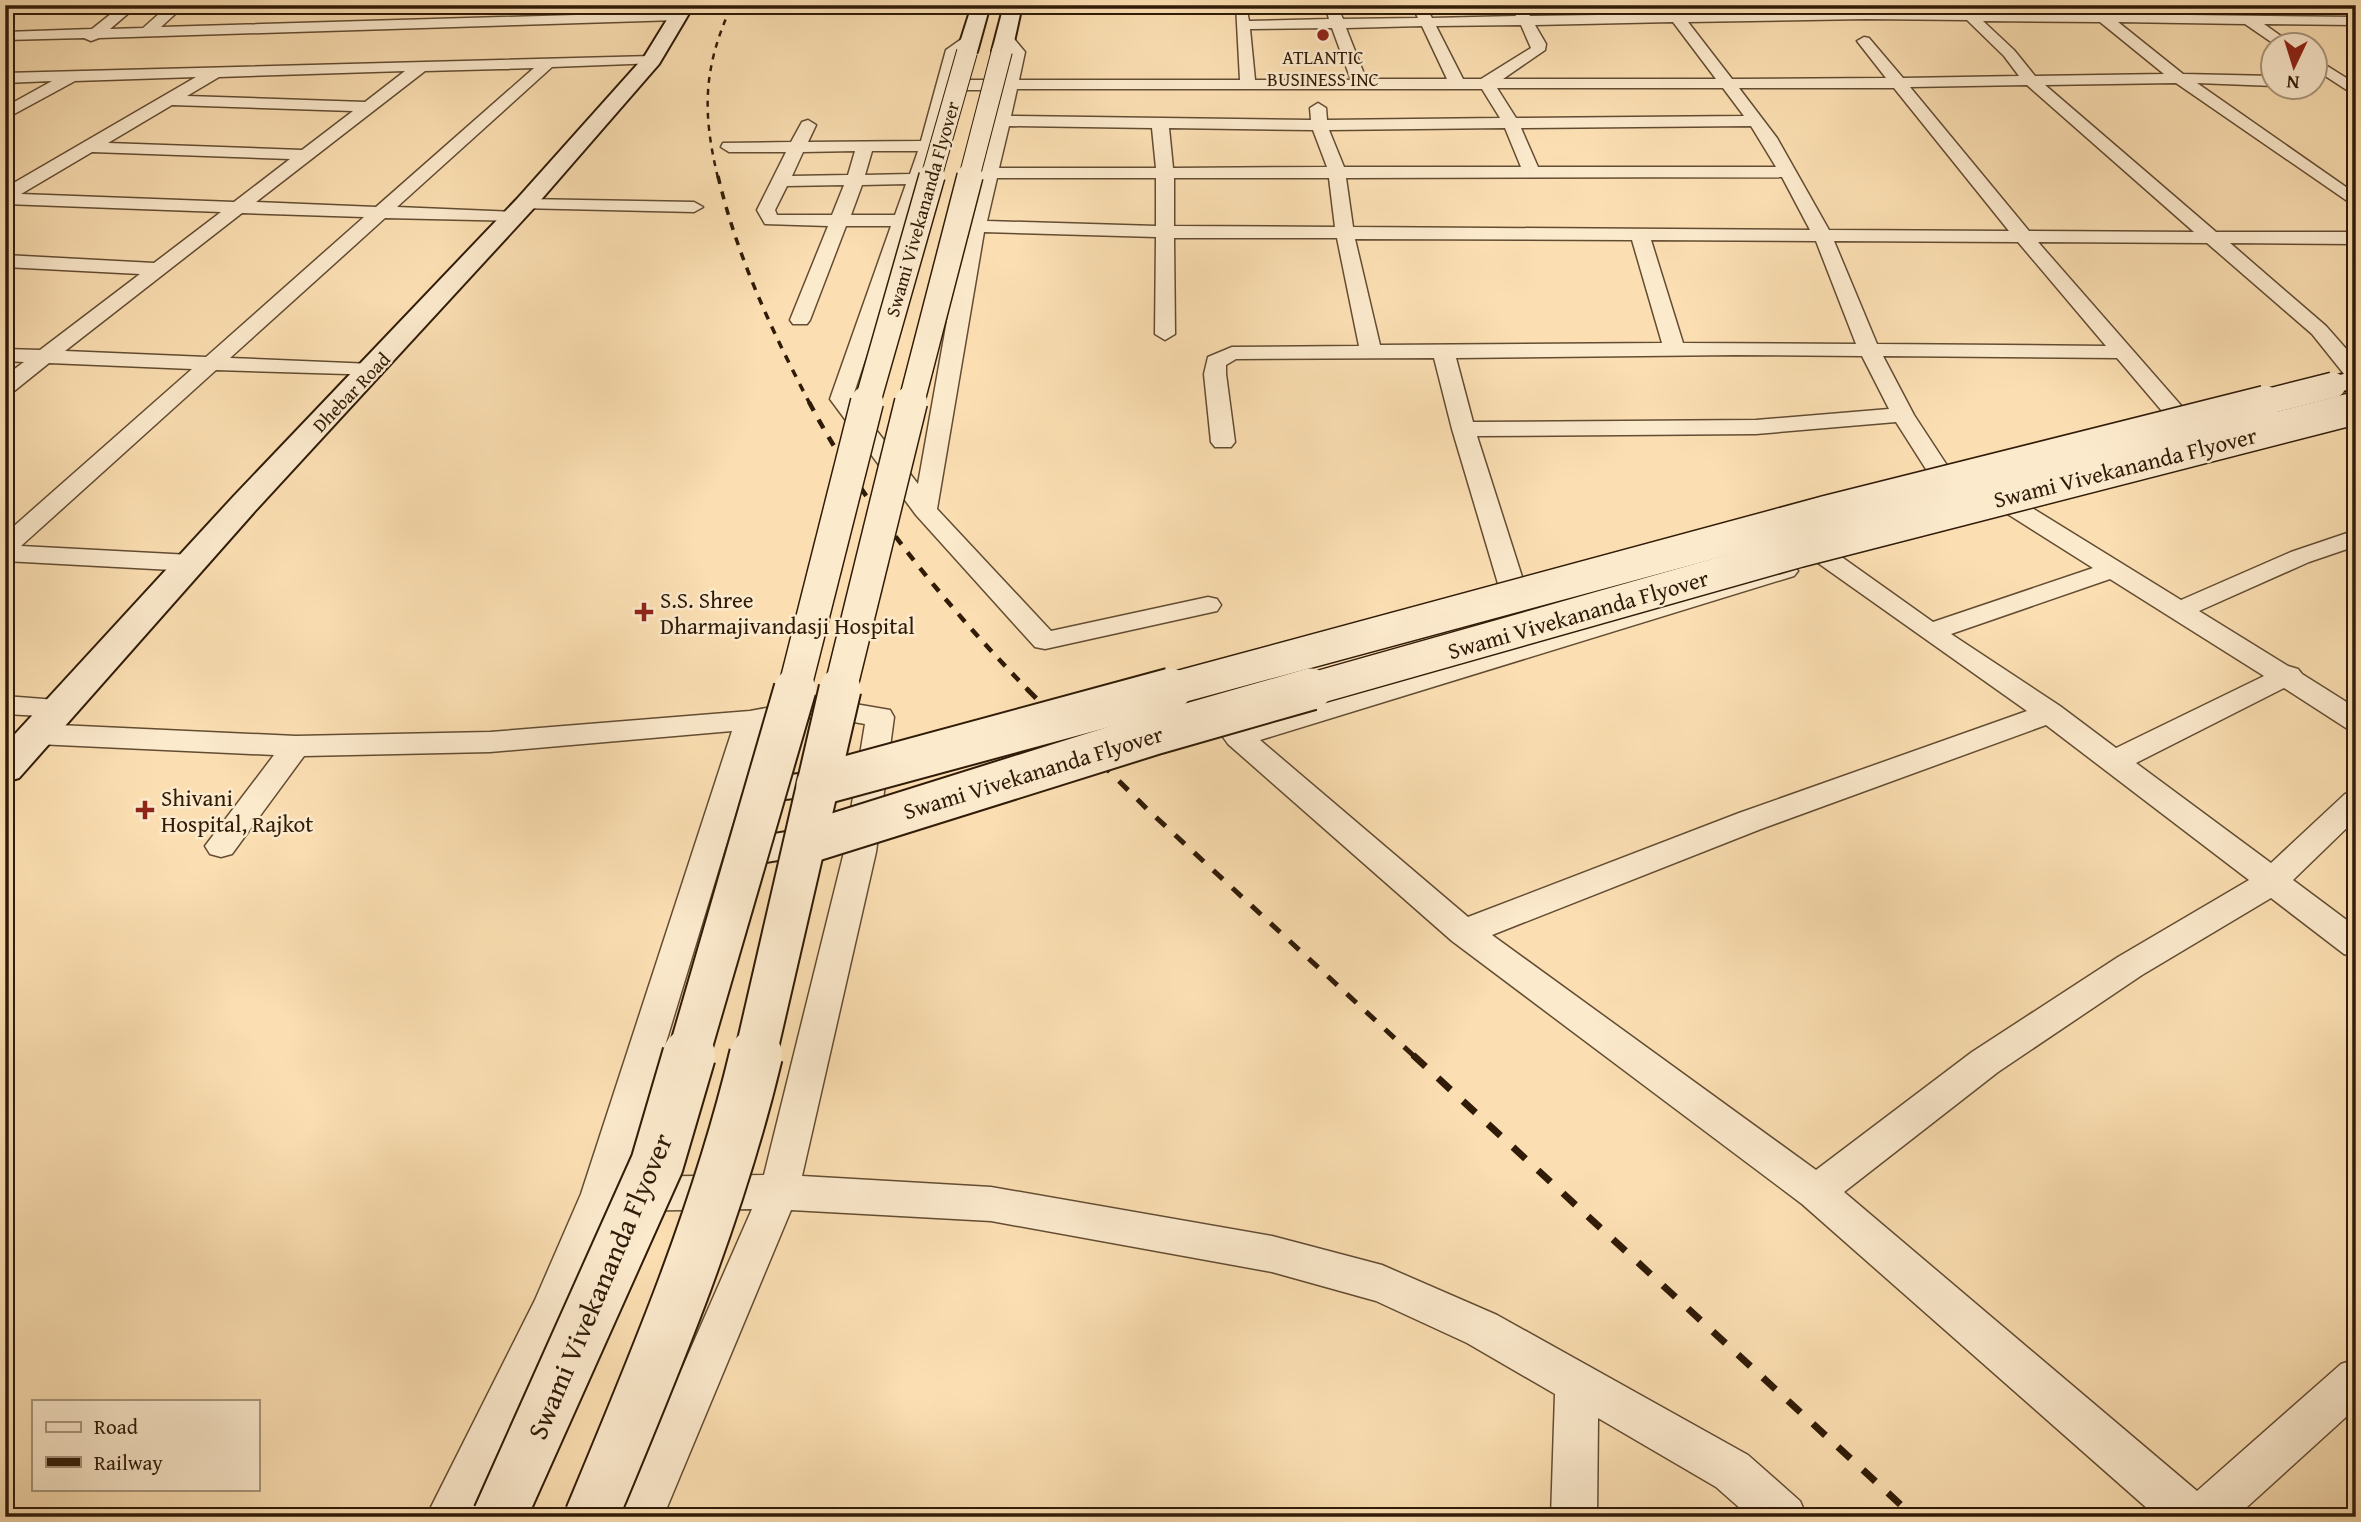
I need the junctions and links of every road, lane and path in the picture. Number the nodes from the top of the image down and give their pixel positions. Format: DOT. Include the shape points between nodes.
graph roads {
  1 [pos="131,5"];
  2 [pos="178,5"];
  3 [pos="531,5"];
  4 [pos="981,5"];
  5 [pos="1013,5"];
  6 [pos="1241,5"];
  7 [pos="1331,5"];
  8 [pos="1419,5"];
  9 [pos="1516,5"];
  10 [pos="1619,5"];
  11 [pos="1776,5"];
  12 [pos="2088,5"];
  13 [pos="1861,10"];
  14 [pos="337,11"];
  15 [pos="630,11"];
  16 [pos="569,12"];
  17 [pos="1672,12"];
  18 [pos="220,13"];
  19 [pos="272,13"];
  20 [pos="1969,15"];
  21 [pos="1790,16"];
  22 [pos="2100,16"];
  23 [pos="114,17"];
  24 [pos="87,18"];
  25 [pos="678,18"];
  26 [pos="1630,18"];
  27 [pos="2246,18"];
  28 [pos="520,20"];
  29 [pos="1523,20"];
  30 [pos="2356,21"];
  31 [pos="1428,22"];
  32 [pos="1337,23"];
  33 [pos="1244,25"];
  34 [pos="313,26"];
  35 [pos="256,28"];
  36 [pos="204,29"];
  37 [pos="148,31"];
  38 [pos="2267,32"];
  39 [pos="96,33"];
  40 [pos="5,36"];
  41 [pos="1864,41"];
  42 [pos="991,52"];
  43 [pos="69,59"];
  44 [pos="652,60"];
  45 [pos="549,62"];
  46 [pos="422,65"];
  47 [pos="215,72"];
  48 [pos="2330,73"];
  49 [pos="51,76"];
  50 [pos="72,76"];
  51 [pos="5,78"];
  52 [pos="2179,78"];
  53 [pos="2260,80"];
  54 [pos="2031,81"];
  55 [pos="1725,82"];
  56 [pos="1457,83"];
  57 [pos="1486,83"];
  58 [pos="1900,83"];
  59 [pos="2330,83"];
  60 [pos="1248,84"];
  61 [pos="1316,84"];
  62 [pos="1360,84"];
  63 [pos="943,85"];
  64 [pos="2352,85"];
  65 [pos="170,100"];
  66 [pos="368,107"];
  67 [pos="5,114"];
  68 [pos="1002,121"];
  69 [pos="1510,121"];
  70 [pos="1755,121"];
  71 [pos="1160,123"];
  72 [pos="808,125"];
  73 [pos="1319,125"];
  74 [pos="928,146"];
  75 [pos="729,147"];
  76 [pos="89,148"];
  77 [pos="798,148"];
  78 [pos="864,148"];
  79 [pos="306,155"];
  80 [pos="1337,172"];
  81 [pos="1532,172"];
  82 [pos="1786,172"];
  83 [pos="988,173"];
  84 [pos="1165,174"];
  85 [pos="917,178"];
  86 [pos="782,181"];
  87 [pos="855,181"];
  88 [pos="5,198"];
  89 [pos="2356,202"];
  90 [pos="694,207"];
  91 [pos="238,208"];
  92 [pos="519,211"];
  93 [pos="380,213"];
  94 [pos="838,219"];
  95 [pos="900,221"];
  96 [pos="978,226"];
  97 [pos="1164,232"];
  98 [pos="1345,234"];
  99 [pos="1640,236"];
  100 [pos="1823,236"];
  101 [pos="2024,237"];
  102 [pos="2213,237"];
  103 [pos="2356,238"];
  104 [pos="5,261"];
  105 [pos="159,269"];
  106 [pos="800,320"];
  107 [pos="1165,334"];
  108 [pos="1675,350"];
  109 [pos="1869,350"];
  110 [pos="2122,352"];
  111 [pos="1371,353"];
  112 [pos="1444,354"];
  113 [pos="5,355"];
  114 [pos="45,357"];
  115 [pos="210,364"];
  116 [pos="373,370"];
  117 [pos="2350,386"];
  118 [pos="5,387"];
  119 [pos="1903,415"];
  120 [pos="2356,417"];
  121 [pos="1463,429"];
  122 [pos="1223,442"];
  123 [pos="2212,455"];
  124 [pos="2015,508"];
  125 [pos="925,510"];
  126 [pos="1971,520"];
  127 [pos="2356,537"];
  128 [pos="5,547"];
  129 [pos="5,553"];
  130 [pos="1827,558"];
  131 [pos="191,563"];
  132 [pos="2114,569"];
  133 [pos="1208,605"];
  134 [pos="2180,610"];
  135 [pos="1930,632"];
  136 [pos="1531,648"];
  137 [pos="2286,676"];
  138 [pos="5,705"];
  139 [pos="60,708"];
  140 [pos="2050,713"];
  141 [pos="750,720"];
  142 [pos="2356,721"];
  143 [pos="37,734"];
  144 [pos="296,746"];
  145 [pos="2113,762"];
  146 [pos="5,769"];
  147 [pos="817,785"];
  148 [pos="767,788"];
  149 [pos="2356,801"];
  150 [pos="806,843"];
  151 [pos="220,846"];
  152 [pos="750,850"];
  153 [pos="2270,883"];
  154 [pos="1464,932"];
  155 [pos="2356,945"];
  156 [pos="779,1192"];
  157 [pos="1816,1192"];
  158 [pos="600,1194"];
  159 [pos="2356,1379"];
  160 [pos="1577,1383"];
  161 [pos="449,1517"];
  162 [pos="499,1517"];
  163 [pos="591,1517"];
  164 [pos="640,1517"];
  165 [pos="1574,1517"];
  166 [pos="1784,1517"];
  167 [pos="2192,1517"];
  168 [pos="2202,1517"];
  1 -- 23 [label="street"];
  2 -- 37 [label="street"];
  3 -- 28 [label="street"];
  4 -- 42 [label="main road"];
  5 -- 42 [label="main road"];
  6 -- 33 [label="street"];
  7 -- 32 [label="street"];
  8 -- 31 [label="street"];
  9 -- 29 [label="street"];
  10 -- 26 [label="street"];
  11 -- 21 [label="street"];
  12 -- 22 [label="street"];
  13 -- 20 [label="street"];
  13 -- 21 [label="street"];
  14 -- 34 [label="street" via="324,11"];
  15 -- 16 [label="street"];
  15 -- 25 [label="street"];
  16 -- 28 [label="street"];
  17 -- 21 [label="street"];
  17 -- 26 [label="street"];
  17 -- 55 [label="street"];
  18 -- 36 [label="street"];
  19 -- 35 [label="street"];
  20 -- 22 [label="street"];
  20 -- 54 [label="street"];
  22 -- 27 [label="street"];
  22 -- 52 [label="street"];
  23 -- 24 [label="street"];
  23 -- 39 [label="street"];
  25 -- 39 [label="street" via="78,50"];
  25 -- 44 [label="main road, Dhebar Road"];
  26 -- 29 [label="street"];
  27 -- 30 [label="street"];
  27 -- 38 [label="street"];
  28 -- 34 [label="street"];
  29 -- 31 [label="street"];
  29 -- 57 [label="street" via="1539,44 1538,50"];
  31 -- 32 [label="street"];
  31 -- 56 [label="street"];
  32 -- 33 [label="street"];
  32 -- 62 [label="street"];
  33 -- 60 [label="street"];
  34 -- 35 [label="street"];
  35 -- 36 [label="street"];
  36 -- 37 [label="street"];
  37 -- 39 [label="street"];
  39 -- 40 [label="street"];
  41 -- 58 [label="street"];
  42 -- 60 [label="street"];
  42 -- 63 [label="street"];
  42 -- 63 [label="street" via="953,50"];
  42 -- 68 [label="street"];
  42 -- 147 [label="main road, Swami Vivekananda Flyover, bridge"];
  42 -- 148 [label="main road, Swami Vivekananda Flyover, bridge" via="867,404"];
  43 -- 49 [label="street"];
  44 -- 45 [label="street"];
  44 -- 92 [label="main road, Dhebar Road"];
  45 -- 46 [label="street"];
  45 -- 93 [label="street"];
  46 -- 47 [label="street"];
  46 -- 66 [label="street"];
  47 -- 50 [label="street"];
  47 -- 65 [label="street"];
  48 -- 64 [label="street"];
  49 -- 50 [label="street"];
  49 -- 51 [label="street"];
  50 -- 67 [label="street"];
  52 -- 53 [label="street"];
  52 -- 54 [label="street"];
  52 -- 89 [label="street"];
  54 -- 58 [label="street"];
  54 -- 102 [label="street"];
  55 -- 57 [label="street"];
  55 -- 58 [label="street"];
  55 -- 70 [label="street"];
  56 -- 57 [label="street"];
  56 -- 62 [label="street"];
  57 -- 69 [label="street"];
  58 -- 101 [label="street"];
  59 -- 64 [label="street"];
  60 -- 61 [label="street"];
  61 -- 62 [label="street"];
  61 -- 73 [label="street"];
  63 -- 74 [label="street"];
  65 -- 66 [label="street"];
  65 -- 76 [label="street"];
  66 -- 79 [label="street"];
  68 -- 71 [label="street"];
  68 -- 83 [label="street"];
  69 -- 70 [label="street"];
  69 -- 73 [label="street"];
  69 -- 81 [label="street"];
  70 -- 82 [label="street"];
  71 -- 73 [label="street"];
  71 -- 84 [label="street"];
  72 -- 77 [label="street"];
  73 -- 80 [label="street"];
  74 -- 78 [label="street"];
  74 -- 85 [label="street"];
  75 -- 77 [label="street"];
  76 -- 79 [label="street"];
  76 -- 88 [label="street"];
  77 -- 78 [label="street"];
  77 -- 86 [label="street"];
  78 -- 87 [label="street"];
  79 -- 91 [label="street"];
  80 -- 81 [label="street"];
  80 -- 84 [label="street"];
  80 -- 98 [label="street"];
  81 -- 82 [label="street"];
  82 -- 100 [label="street"];
  83 -- 84 [label="street"];
  83 -- 96 [label="street"];
  84 -- 97 [label="street"];
  85 -- 87 [label="street"];
  85 -- 95 [label="street"];
  86 -- 87 [label="street"];
  86 -- 94 [label="street" via="766,210 771,220"];
  87 -- 94 [label="street"];
  88 -- 91 [label="street"];
  90 -- 92 [label="street"];
  91 -- 93 [label="street"];
  91 -- 105 [label="street"];
  92 -- 93 [label="street"];
  92 -- 116 [label="main road, Dhebar Road"];
  93 -- 115 [label="street"];
  94 -- 95 [label="street"];
  94 -- 106 [label="street"];
  95 -- 125 [label="street" via="841,399"];
  96 -- 97 [label="street"];
  96 -- 125 [label="street" via="966,270"];
  97 -- 98 [label="street"];
  97 -- 107 [label="street"];
  98 -- 99 [label="street"];
  98 -- 111 [label="street"];
  99 -- 100 [label="street"];
  99 -- 108 [label="street"];
  100 -- 101 [label="street"];
  100 -- 109 [label="street"];
  101 -- 102 [label="street"];
  101 -- 110 [label="street"];
  102 -- 103 [label="street"];
  102 -- 117 [label="street" via="2319,330"];
  104 -- 105 [label="street"];
  105 -- 114 [label="street"];
  108 -- 109 [label="street"];
  108 -- 112 [label="street"];
  109 -- 110 [label="street"];
  109 -- 119 [label="street"];
  110 -- 123 [label="street"];
  111 -- 112 [label="street"];
  111 -- 122 [label="street" via="1246,352 1222,357 1216,362 1215,374"];
  112 -- 121 [label="street"];
  113 -- 114 [label="street"];
  114 -- 115 [label="street"];
  114 -- 118 [label="street"];
  115 -- 116 [label="street"];
  115 -- 128 [label="street"];
  116 -- 131 [label="main road, Dhebar Road"];
  117 -- 147 [label="main road, Swami Vivekananda Flyover, bridge" via="1826,512"];
  117 -- 150 [label="main road, Swami Vivekananda Flyover, bridge" via="1760,562 1157,733"];
  119 -- 121 [label="street" via="1756,427"];
  119 -- 126 [label="street"];
  120 -- 123 [label="street"];
  121 -- 136 [label="street"];
  123 -- 124 [label="street"];
  124 -- 126 [label="street"];
  124 -- 132 [label="street"];
  125 -- 133 [label="street" via="1045,641"];
  126 -- 130 [label="street"];
  127 -- 134 [label="street"];
  129 -- 131 [label="street"];
  130 -- 135 [label="street"];
  130 -- 136 [label="street"];
  131 -- 139 [label="main road, Dhebar Road"];
  132 -- 134 [label="street"];
  132 -- 135 [label="street"];
  134 -- 137 [label="street"];
  135 -- 140 [label="street"];
  136 -- 154 [label="street" via="1238,737"];
  137 -- 142 [label="street"];
  137 -- 145 [label="street"];
  138 -- 139 [label="street"];
  139 -- 143 [label="main road, Dhebar Road"];
  140 -- 145 [label="street"];
  140 -- 154 [label="street" via="1750,821"];
  141 -- 144 [label="street" via="490,742"];
  141 -- 156 [label="street" via="820,708 880,717 860,852"];
  141 -- 158 [label="street"];
  143 -- 144 [label="street"];
  143 -- 146 [label="main road, Dhebar Road"];
  144 -- 151 [label="street"];
  145 -- 153 [label="street"];
  147 -- 148 [label="main road, Swami Vivekananda Flyover"];
  147 -- 150 [label="main road, Swami Vivekananda Flyover, bridge"];
  148 -- 152 [label="main road, Swami Vivekananda Flyover, bridge"];
  149 -- 153 [label="street"];
  150 -- 152 [label="main road, Swami Vivekananda Flyover"];
  150 -- 163 [label="main road, Swami Vivekananda Flyover, bridge" via="717,1198 657,1360"];
  152 -- 162 [label="main road, Swami Vivekananda Flyover, bridge" via="657,1164"];
  153 -- 155 [label="street"];
  153 -- 157 [label="street" via="2130,966 1985,1062"];
  154 -- 157 [label="street"];
  156 -- 158 [label="street"];
  156 -- 160 [label="street" via="991,1204 1272,1254 1382,1284 1482,1329"];
  156 -- 164 [label="street"];
  157 -- 167 [label="street"];
  158 -- 161 [label="street" via="551,1311"];
  159 -- 168 [label="street"];
  160 -- 165 [label="street"];
  160 -- 166 [label="street" via="1732,1471"];
}
